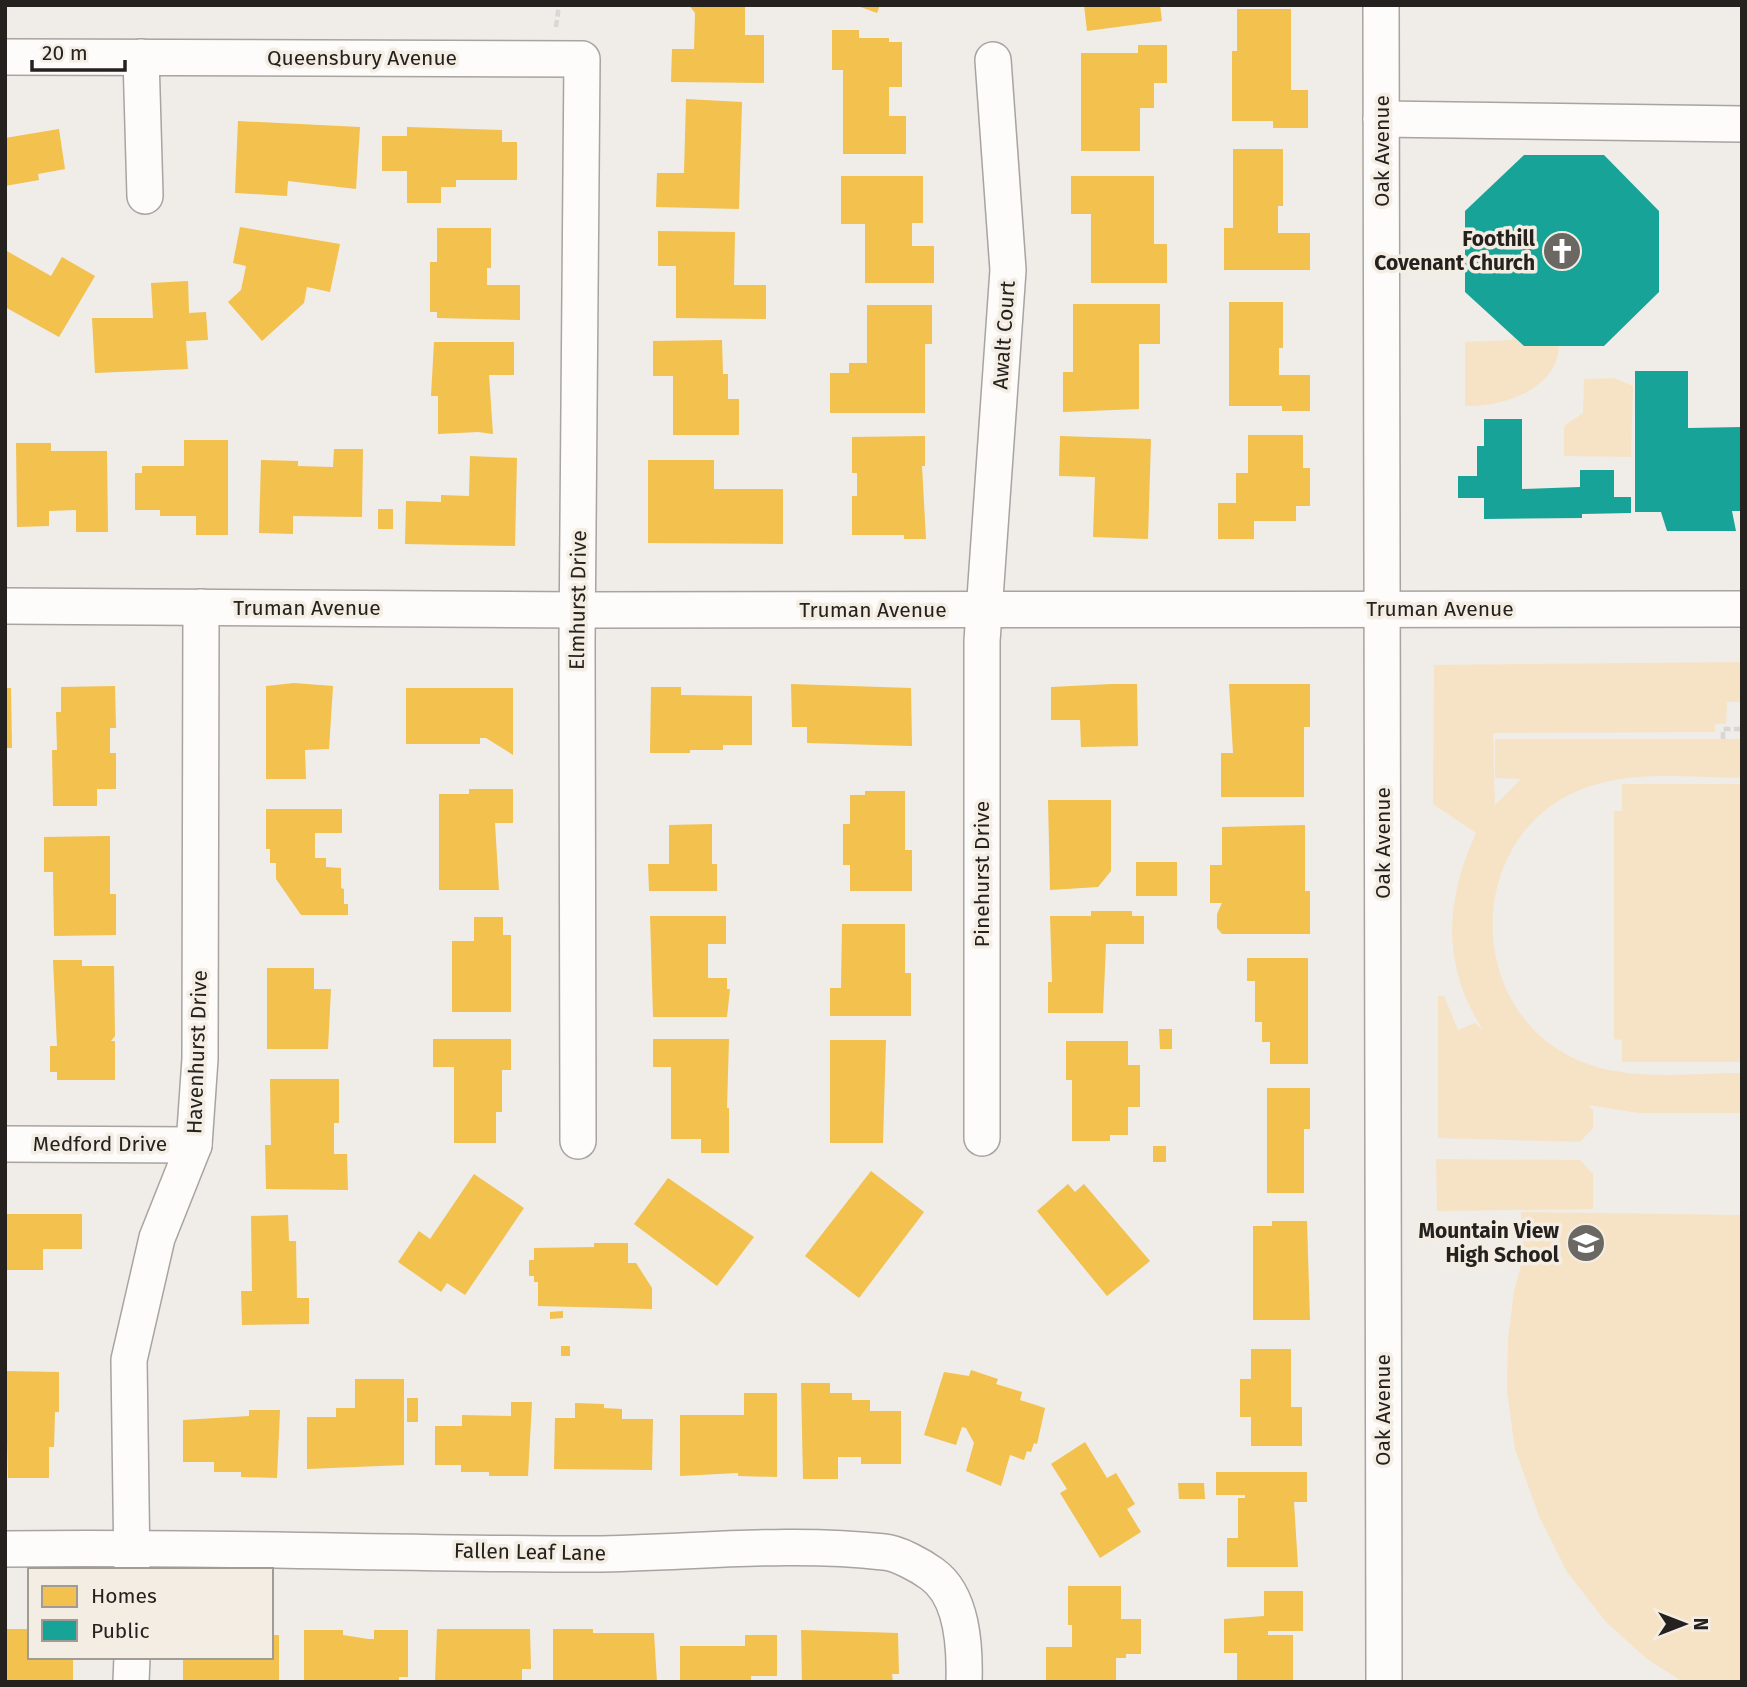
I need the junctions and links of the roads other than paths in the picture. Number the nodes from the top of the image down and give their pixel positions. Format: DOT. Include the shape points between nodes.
graph roads {
  1 [pos="1381,5"];
  2 [pos="5,57"];
  3 [pos="141,57"];
  4 [pos="582,59"];
  5 [pos="993,60"];
  6 [pos="1381,119"];
  7 [pos="1742,124"];
  8 [pos="145,196"];
  9 [pos="5,606"];
  10 [pos="201,607"];
  11 [pos="1382,609"];
  12 [pos="1742,609"];
  13 [pos="578,610"];
  14 [pos="985,610"];
  15 [pos="982,1138"];
  16 [pos="578,1141"];
  17 [pos="5,1144"];
  18 [pos="194,1145"];
  19 [pos="5,1549"];
  20 [pos="132,1558"];
  21 [pos="132,1659"];
  22 [pos="131,1682"];
  23 [pos="964,1682"];
  24 [pos="1384,1682"];
  1 -- 6 [label="street, Oak Avenue"];
  2 -- 3 [label="street, Queensbury Avenue"];
  3 -- 4 [label="street, Queensbury Avenue"];
  3 -- 8 [label="street"];
  4 -- 13 [label="street, Elmhurst Drive"];
  5 -- 14 [label="street, Awalt Court" via="1008,270"];
  6 -- 7 [label="street"];
  6 -- 11 [label="street, Oak Avenue"];
  9 -- 10 [label="street, Truman Avenue"];
  10 -- 13 [label="street, Truman Avenue"];
  10 -- 18 [label="street, Havenhurst Drive" via="200,1045"];
  11 -- 12 [label="street, Truman Avenue"];
  11 -- 14 [label="street, Truman Avenue"];
  11 -- 24 [label="street, Oak Avenue"];
  13 -- 14 [label="street, Truman Avenue"];
  13 -- 16 [label="street, Elmhurst Drive"];
  14 -- 15 [label="street, Pinehurst Drive"];
  17 -- 18 [label="street, Medford Drive"];
  18 -- 20 [label="street, Havenhurst Drive" via="157,1238 128,1360"];
  19 -- 20 [label="street, Fallen Leaf Lane"];
  20 -- 23 [label="street, Fallen Leaf Lane" via="792,1548 888,1552 934,1575 954,1602"];
  21 -- 22 [label="street"];
}
